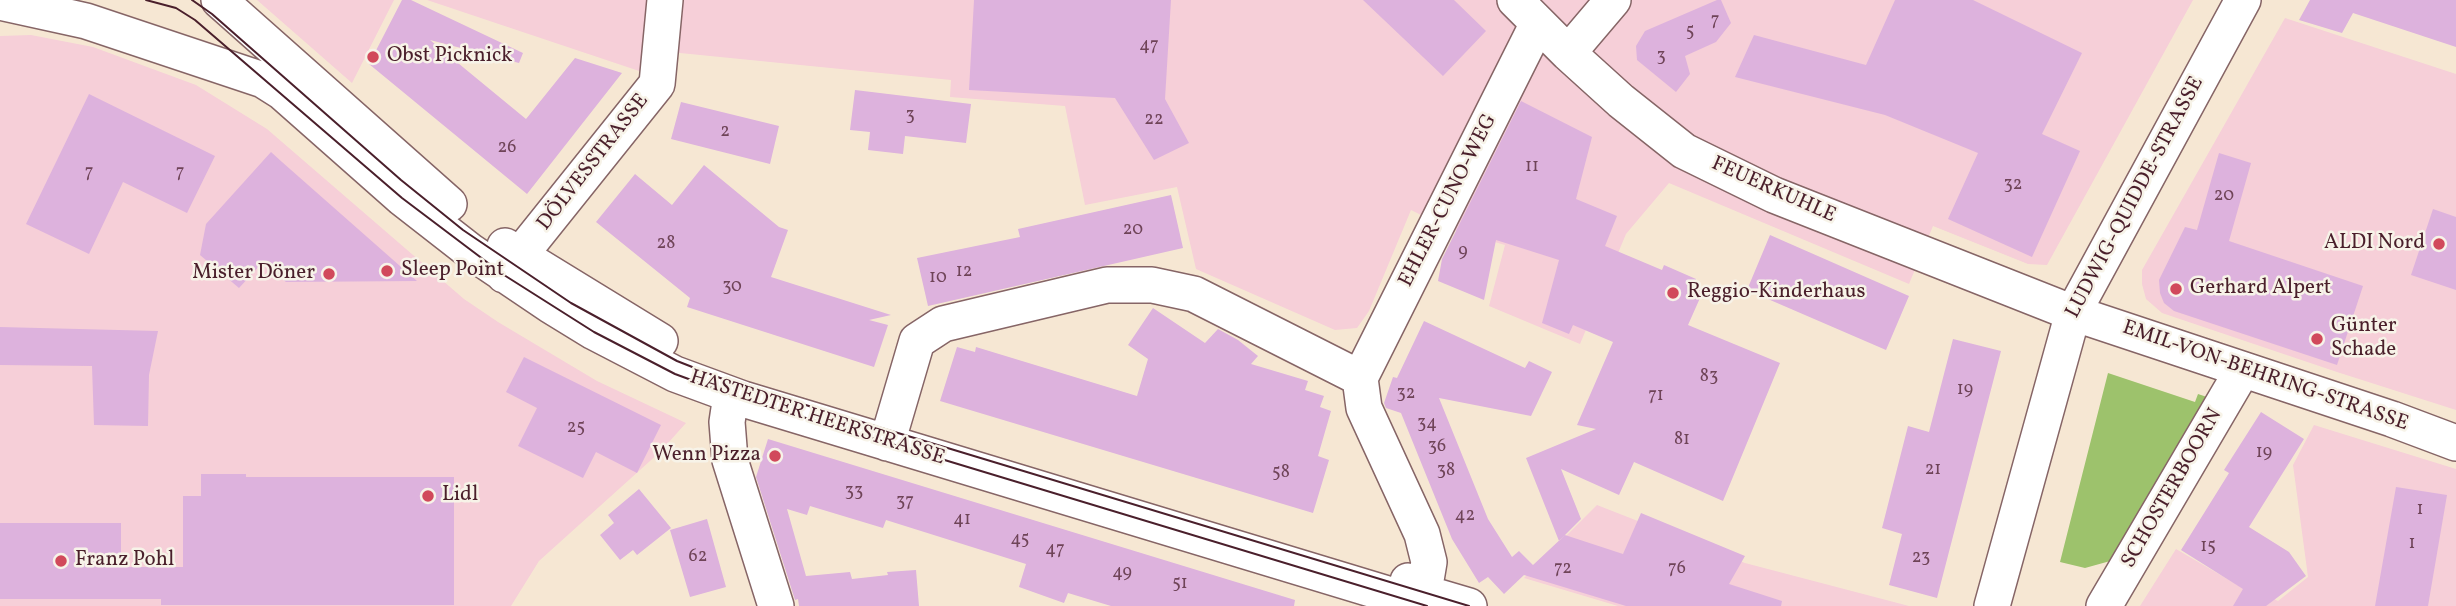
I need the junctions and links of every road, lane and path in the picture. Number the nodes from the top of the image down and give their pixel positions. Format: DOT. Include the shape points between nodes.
graph roads {
  1 [pos="219,0"];
  2 [pos="665,0"];
  3 [pos="1613,0"];
  4 [pos="2243,0"];
  5 [pos="0,2"];
  6 [pos="1527,11"];
  7 [pos="1568,53"];
  8 [pos="512,266"];
  9 [pos="2073,313"];
  10 [pos="2242,371"];
  11 [pos="1360,378"];
  12 [pos="731,396"];
  13 [pos="890,432"];
  14 [pos="2456,443"];
  15 [pos="1425,601"];
  16 [pos="776,606"];
  17 [pos="1469,606"];
  18 [pos="1992,606"];
  19 [pos="2104,606"];
  1 -- 8 [label="street, HASTEDTER HEERSTRASSE"];
  2 -- 8 [label="street, DÖLVESSTRASSE" via="657,84"];
  3 -- 7 [label="street"];
  4 -- 9 [label="street, LUDWIG-QUIDDE-STRASSE"];
  5 -- 8 [label="street, HASTEDTER HEERSTRASSE" via="86,21 263,80 437,226"];
  6 -- 7 [label="street, FEUERKUHLE"];
  6 -- 11 [label="street, EHLER-CUNO-WEG"];
  7 -- 9 [label="street, FEUERKUHLE" via="1684,151 1774,195"];
  8 -- 12 [label="street, HASTEDTER HEERSTRASSE" via="550,305 642,358"];
  8 -- 13 [label="street, HASTEDTER HEERSTRASSE" via="690,358"];
  9 -- 10 [label="street, EMIL-VON-BEHRING-STRASSE"];
  9 -- 18 [label="street, LUDWIG-QUIDDE-STRASSE"];
  10 -- 14 [label="street, EMIL-VON-BEHRING-STRASSE"];
  10 -- 19 [label="street, SCHOSTERBOORN"];
  11 -- 13 [label="street" via="1194,294 1152,285 1107,285 943,324 918,341"];
  11 -- 15 [label="street" via="1364,408 1422,534 1429,562"];
  12 -- 13 [label="street, HASTEDTER HEERSTRASSE"];
  12 -- 16 [label="street" via="727,422 730,460"];
  13 -- 15 [label="street, HASTEDTER HEERSTRASSE"];
  15 -- 17 [label="street, HASTEDTER HEERSTRASSE"];
}
